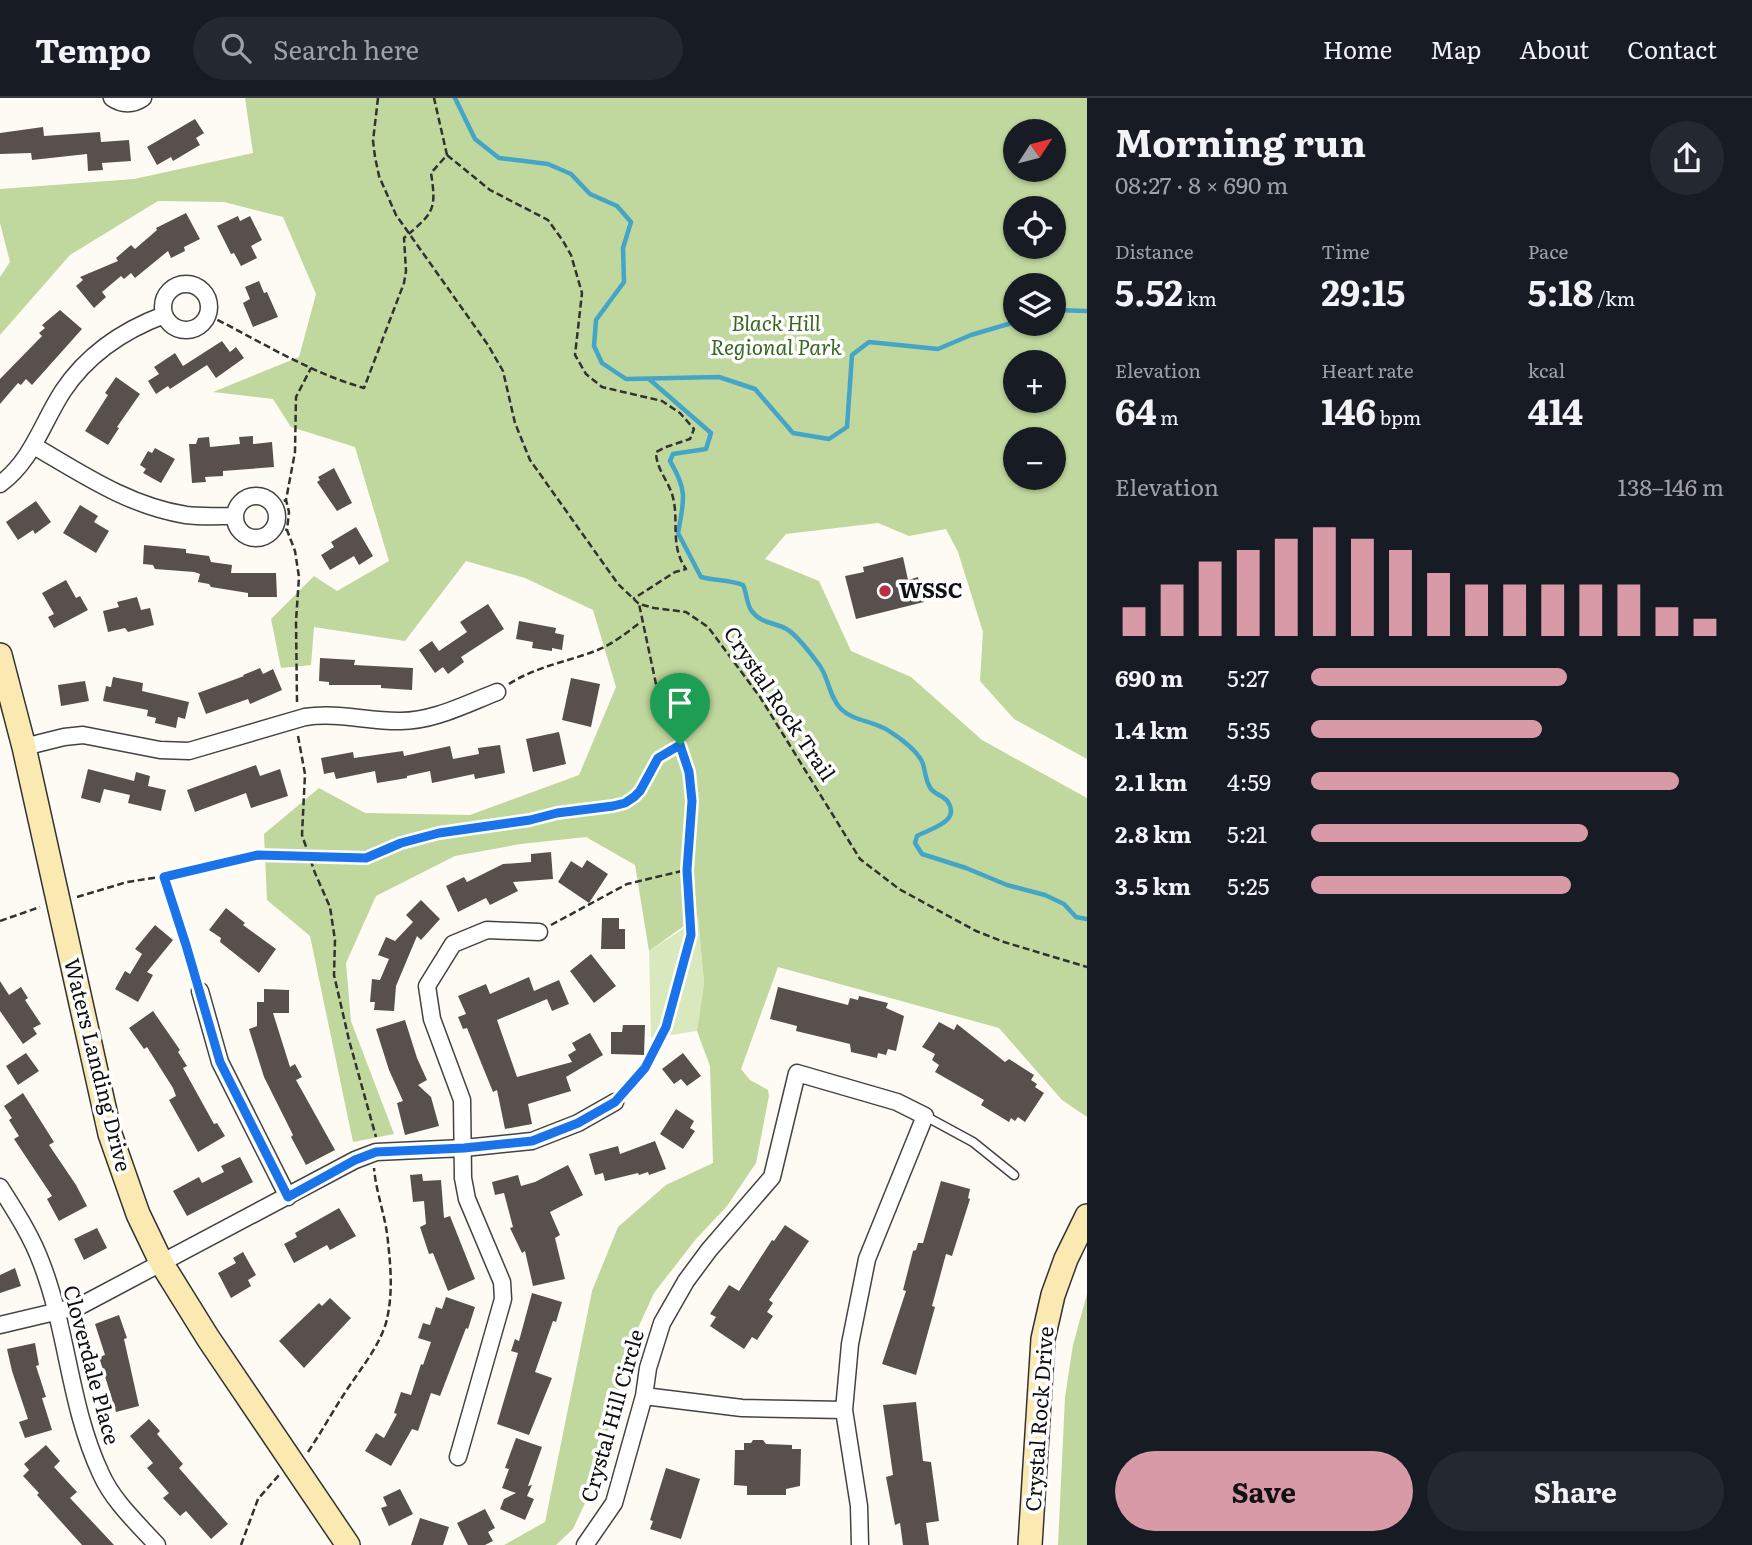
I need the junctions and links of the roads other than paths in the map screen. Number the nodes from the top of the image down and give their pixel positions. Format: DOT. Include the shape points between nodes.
graph roads {
  1 [pos="113,98"];
  2 [pos="143,98"];
  3 [pos="164,315"];
  4 [pos="34,446"];
  5 [pos="0,484"];
  6 [pos="234,516"];
  7 [pos="0,655"];
  8 [pos="497,692"];
  9 [pos="24,747"];
  10 [pos="539,932"];
  11 [pos="200,991"];
  12 [pos="615,1102"];
  13 [pos="925,1115"];
  14 [pos="464,1148"];
  15 [pos="1014,1175"];
  16 [pos="0,1187"];
  17 [pos="288,1197"];
  18 [pos="1087,1216"];
  19 [pos="162,1264"];
  20 [pos="55,1313"];
  21 [pos="0,1325"];
  22 [pos="644,1396"];
  23 [pos="844,1410"];
  24 [pos="458,1457"];
  25 [pos="157,1545"];
  26 [pos="348,1545"];
  27 [pos="586,1545"];
  28 [pos="860,1545"];
  29 [pos="1030,1545"];
  1 -- 2 [label="street" via="125,104"];
  3 -- 3 [label="street" via="164,300 172,288 193,284 205,293 208,315 190,330 174,327"];
  3 -- 4 [label="street" via="137,325 94,355 63,391"];
  4 -- 5 [label="street"];
  4 -- 6 [label="street" via="114,492 149,506 188,515"];
  6 -- 6 [label="street" via="239,504 250,496 263,497 280,503 281,529 250,538 238,530"];
  7 -- 9 [label="street, Waters Landing Drive"];
  8 -- 9 [label="street" via="425,719 398,722 319,715 189,751 160,751 83,735"];
  9 -- 19 [label="street, Waters Landing Drive" via="110,1134 138,1214"];
  10 -- 14 [label="street" via="487,930 453,944 427,986 432,1019 462,1100"];
  11 -- 17 [label="street" via="220,1062"];
  12 -- 14 [label="street" via="532,1141"];
  13 -- 15 [label="lane" via="973,1142"];
  13 -- 22 [label="street, Crystal Hill Circle" via="797,1073 772,1177 685,1281 662,1323"];
  13 -- 23 [label="street" via="867,1259 850,1344"];
  14 -- 17 [label="street" via="376,1152"];
  14 -- 24 [label="street" via="467,1199 502,1282 503,1299"];
  16 -- 20 [label="street, Cloverdale Place" via="28,1231"];
  17 -- 19 [label="street"];
  18 -- 29 [label="street, Crystal Rock Drive" via="1066,1259 1042,1339"];
  19 -- 20 [label="street" via="80,1306"];
  19 -- 26 [label="street, Waters Landing Drive"];
  20 -- 21 [label="street"];
  20 -- 25 [label="street, Cloverdale Place" via="79,1416 101,1475"];
  22 -- 23 [label="street" via="742,1408"];
  22 -- 27 [label="street, Crystal Hill Circle" via="614,1503"];
  23 -- 28 [label="street" via="859,1506"];
}
